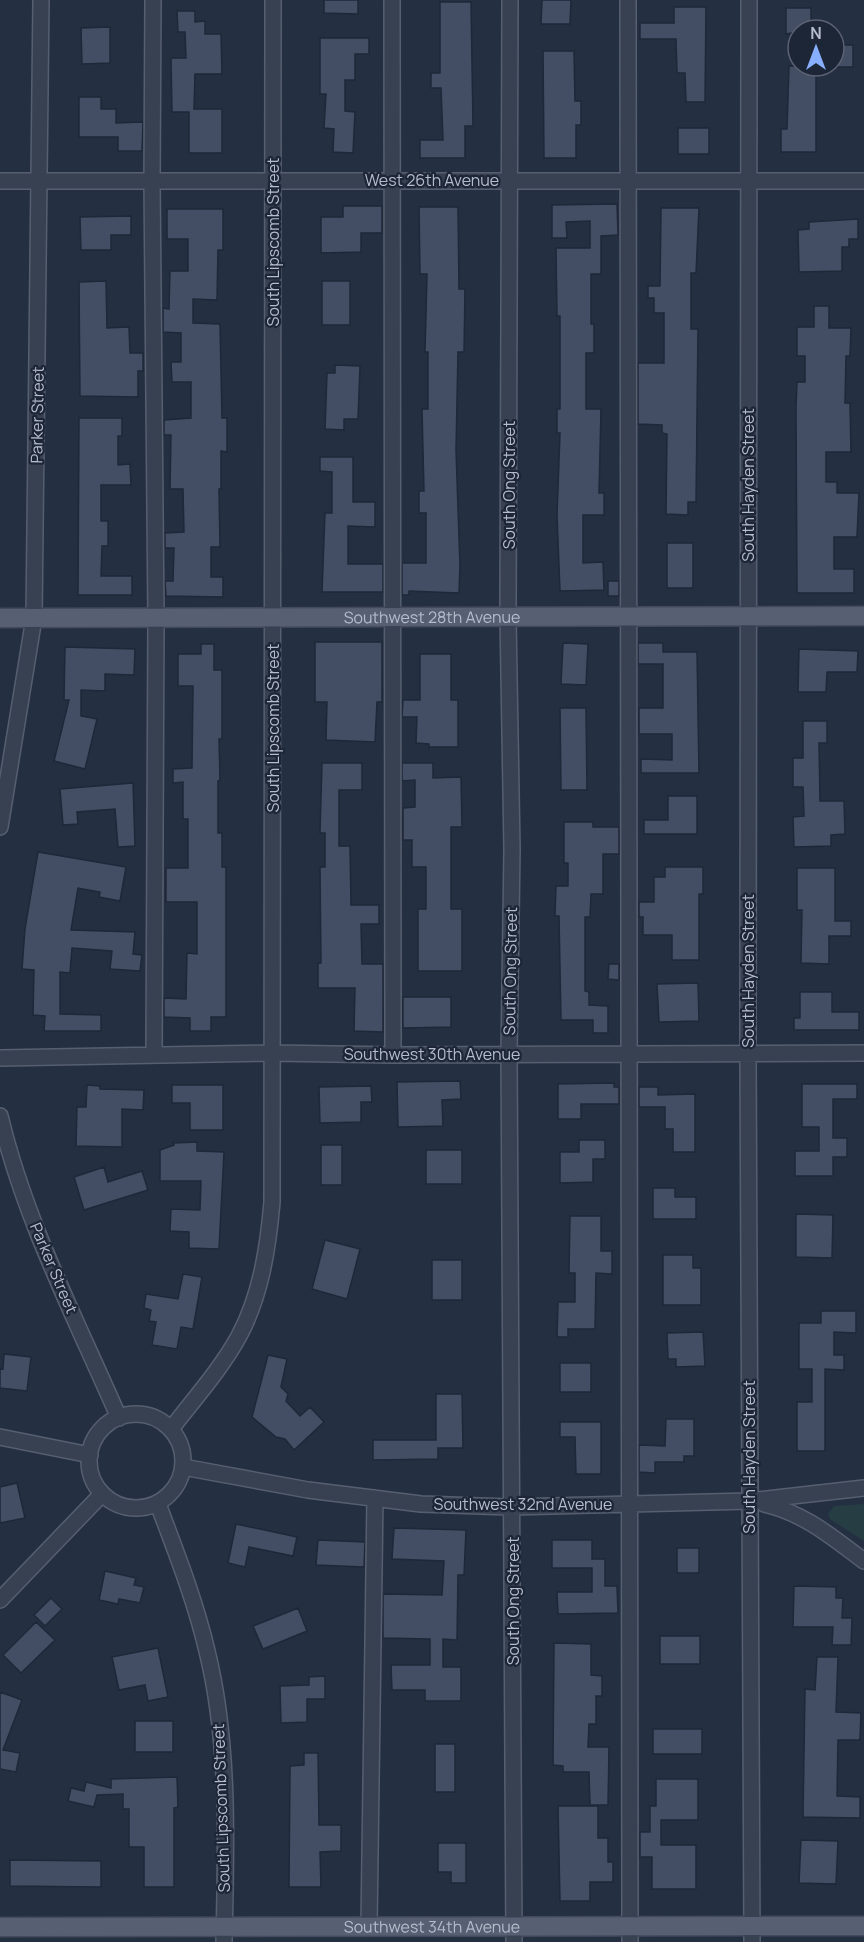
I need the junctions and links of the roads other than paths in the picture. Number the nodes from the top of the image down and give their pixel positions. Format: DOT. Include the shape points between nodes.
graph roads {
  1 [pos="41,0"];
  2 [pos="153,0"];
  3 [pos="273,0"];
  4 [pos="392,0"];
  5 [pos="510,0"];
  6 [pos="628,0"];
  7 [pos="749,0"];
  8 [pos="40,180"];
  9 [pos="511,180"];
  10 [pos="628,180"];
  11 [pos="0,181"];
  12 [pos="152,181"];
  13 [pos="392,181"];
  14 [pos="750,181"];
  15 [pos="864,181"];
  16 [pos="273,182"];
  17 [pos="747,615"];
  18 [pos="273,616"];
  19 [pos="629,616"];
  20 [pos="864,616"];
  21 [pos="508,617"];
  22 [pos="0,618"];
  23 [pos="34,618"];
  24 [pos="156,618"];
  25 [pos="394,618"];
  26 [pos="0,827"];
  27 [pos="274,1053"];
  28 [pos="864,1053"];
  29 [pos="509,1054"];
  30 [pos="630,1054"];
  31 [pos="748,1054"];
  32 [pos="154,1055"];
  33 [pos="393,1055"];
  34 [pos="0,1058"];
  35 [pos="0,1116"];
  36 [pos="119,1418"];
  37 [pos="171,1429"];
  38 [pos="0,1437"];
  39 [pos="90,1455"];
  40 [pos="183,1467"];
  41 [pos="864,1488"];
  42 [pos="102,1494"];
  43 [pos="375,1498"];
  44 [pos="749,1501"];
  45 [pos="158,1504"];
  46 [pos="631,1504"];
  47 [pos="513,1507"];
  48 [pos="864,1561"];
  49 [pos="0,1600"];
  50 [pos="369,1926"];
  51 [pos="864,1926"];
  52 [pos="0,1927"];
  53 [pos="225,1934"];
  54 [pos="514,1934"];
  55 [pos="630,1934"];
  56 [pos="752,1934"];
  1 -- 8 [label="street, Parker Street"];
  2 -- 12 [label="street"];
  3 -- 16 [label="street, South Lipscomb Street"];
  4 -- 13 [label="street"];
  5 -- 9 [label="street, South Ong Street"];
  6 -- 10 [label="street"];
  7 -- 14 [label="street, South Hayden Street"];
  8 -- 11 [label="street, West 26th Avenue"];
  8 -- 12 [label="street, West 26th Avenue"];
  8 -- 23 [label="street, Parker Street"];
  9 -- 10 [label="street, West 26th Avenue"];
  9 -- 13 [label="street, West 26th Avenue"];
  9 -- 21 [label="street, South Ong Street"];
  10 -- 14 [label="street, West 26th Avenue"];
  10 -- 19 [label="street"];
  12 -- 16 [label="street, West 26th Avenue"];
  12 -- 24 [label="street"];
  13 -- 16 [label="street, West 26th Avenue"];
  13 -- 25 [label="street"];
  14 -- 15 [label="street, West 26th Avenue"];
  14 -- 17 [label="street, South Hayden Street"];
  16 -- 18 [label="street, South Lipscomb Street"];
  17 -- 19 [label="main road, Southwest 28th Avenue"];
  17 -- 20 [label="main road, Southwest 28th Avenue"];
  17 -- 31 [label="street, South Hayden Street"];
  18 -- 24 [label="main road, Southwest 28th Avenue"];
  18 -- 25 [label="main road, Southwest 28th Avenue"];
  18 -- 27 [label="street, South Lipscomb Street"];
  19 -- 21 [label="main road, Southwest 28th Avenue"];
  19 -- 30 [label="street"];
  21 -- 25 [label="main road, Southwest 28th Avenue"];
  21 -- 29 [label="street, South Ong Street" via="512,849"];
  22 -- 23 [label="main road, Southwest 28th Avenue"];
  23 -- 24 [label="main road, Southwest 28th Avenue"];
  23 -- 26 [label="street, Parker Street"];
  24 -- 32 [label="street"];
  25 -- 33 [label="street"];
  27 -- 32 [label="street, Southwest 30th Avenue"];
  27 -- 33 [label="street, Southwest 30th Avenue"];
  27 -- 37 [label="street, South Lipscomb Street" via="272,1202 265,1262 239,1336"];
  28 -- 31 [label="street, Southwest 30th Avenue"];
  29 -- 30 [label="street, Southwest 30th Avenue"];
  29 -- 33 [label="street, Southwest 30th Avenue"];
  29 -- 47 [label="street, South Ong Street"];
  30 -- 31 [label="street, Southwest 30th Avenue"];
  30 -- 46 [label="street"];
  31 -- 44 [label="street, South Hayden Street"];
  32 -- 34 [label="street, Southwest 30th Avenue"];
  35 -- 36 [label="street, Parker Street" via="10,1158 42,1243"];
  36 -- 37 [label="street" via="141,1414"];
  36 -- 39 [label="street" via="99,1432"];
  37 -- 40 [label="street" via="183,1454"];
  38 -- 39 [label="street"];
  39 -- 42 [label="street" via="92,1476"];
  40 -- 43 [label="street, Southwest 32nd Avenue"];
  40 -- 45 [label="street" via="175,1488"];
  41 -- 44 [label="street, Southwest 32nd Avenue"];
  42 -- 45 [label="street" via="129,1508"];
  42 -- 49 [label="street"];
  43 -- 47 [label="street, Southwest 32nd Avenue"];
  43 -- 50 [label="street"];
  44 -- 46 [label="street, Southwest 32nd Avenue"];
  44 -- 48 [label="street" via="806,1518"];
  44 -- 56 [label="street, South Hayden Street"];
  45 -- 53 [label="street, South Lipscomb Street" via="208,1652 218,1715 224,1791"];
  46 -- 47 [label="street, Southwest 32nd Avenue"];
  46 -- 55 [label="street"];
  47 -- 54 [label="street, South Ong Street"];
  50 -- 53 [label="main road, Southwest 34th Avenue"];
  50 -- 54 [label="main road, Southwest 34th Avenue"];
  51 -- 56 [label="main road, Southwest 34th Avenue"];
  52 -- 53 [label="main road, Southwest 34th Avenue"];
  54 -- 55 [label="main road, Southwest 34th Avenue"];
  55 -- 56 [label="main road, Southwest 34th Avenue"];
}
